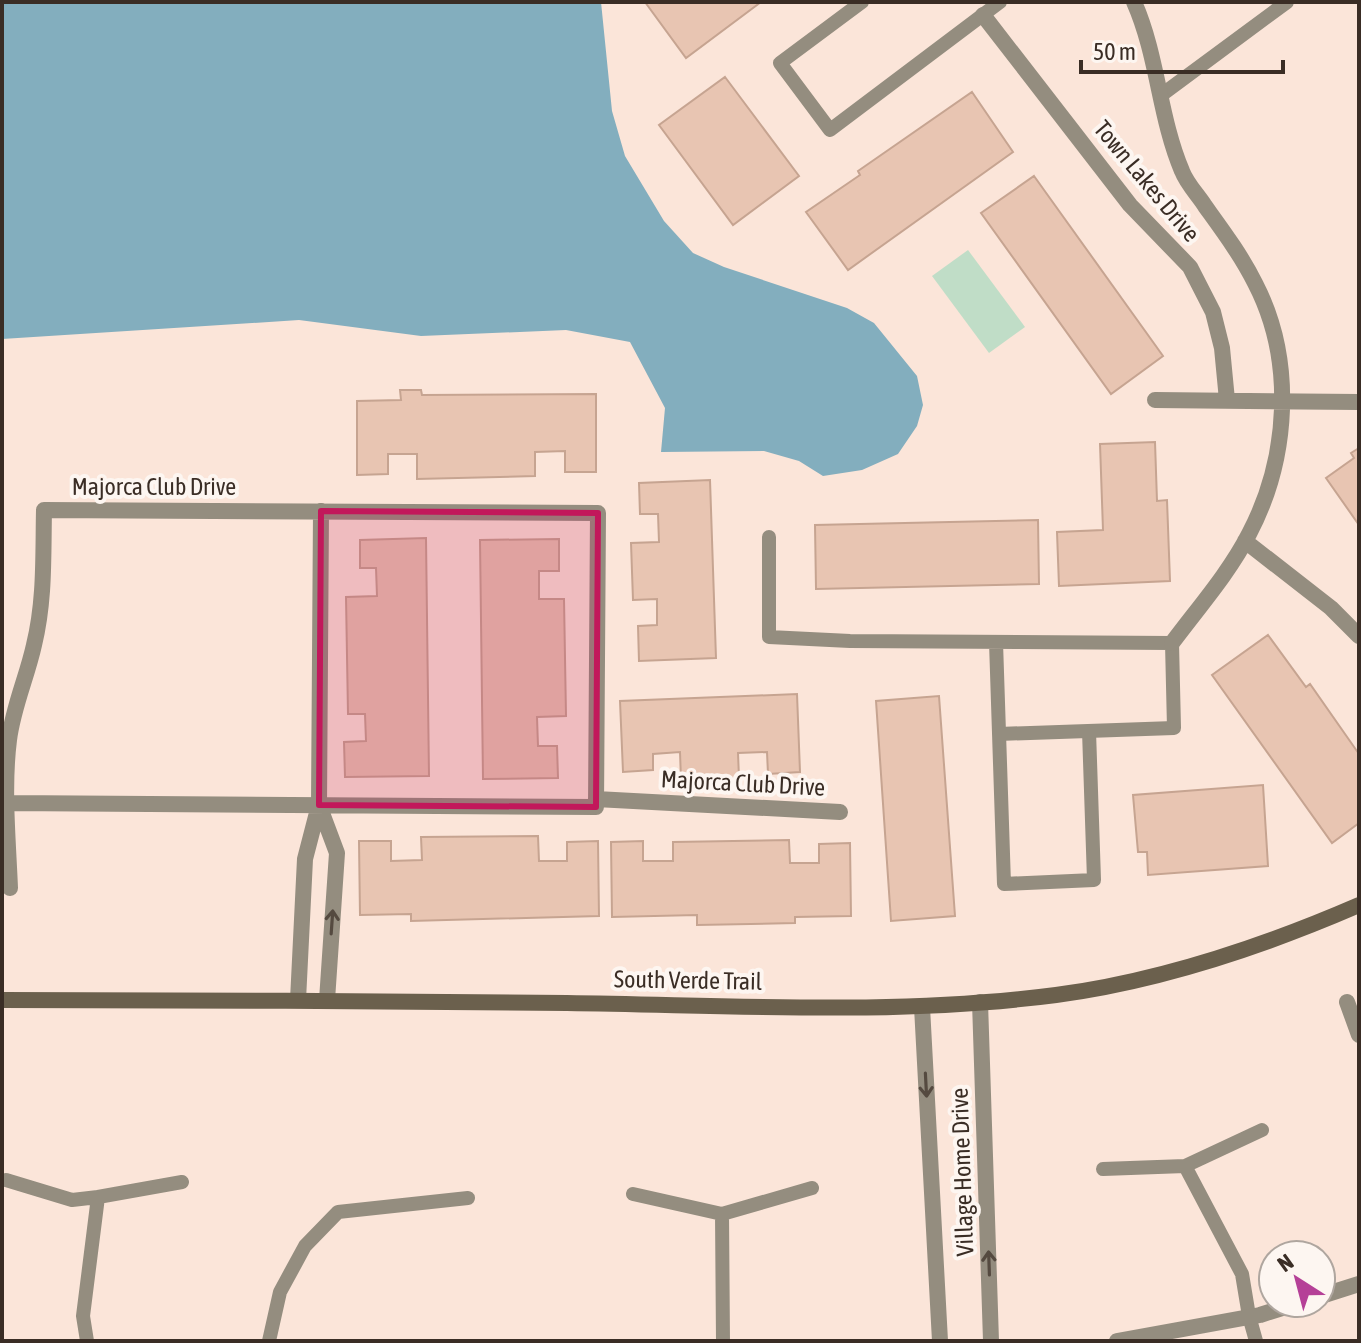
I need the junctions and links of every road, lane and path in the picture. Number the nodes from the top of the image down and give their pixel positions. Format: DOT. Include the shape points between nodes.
graph roads {
  1 [pos="862,2"];
  2 [pos="1000,2"];
  3 [pos="1134,2"];
  4 [pos="1287,2"];
  5 [pos="983,15"];
  6 [pos="1160,96"];
  7 [pos="1155,400"];
  8 [pos="1227,400"];
  9 [pos="1282,400"];
  10 [pos="1359,402"];
  11 [pos="321,511"];
  12 [pos="769,537"];
  13 [pos="1245,541"];
  14 [pos="1359,636"];
  15 [pos="996,642"];
  16 [pos="1172,643"];
  17 [pos="1089,731"];
  18 [pos="999,734"];
  19 [pos="596,799"];
  20 [pos="7,803"];
  21 [pos="319,805"];
  22 [pos="840,812"];
  23 [pos="10,888"];
  24 [pos="1359,905"];
  25 [pos="2,1000"];
  26 [pos="298,1000"];
  27 [pos="327,1000"];
  28 [pos="980,1002"];
  29 [pos="1347,1002"];
  30 [pos="922,1007"];
  31 [pos="1359,1035"];
  32 [pos="1262,1130"];
  33 [pos="1185,1166"];
  34 [pos="1103,1169"];
  35 [pos="6,1180"];
  36 [pos="182,1182"];
  37 [pos="812,1188"];
  38 [pos="633,1194"];
  39 [pos="98,1197"];
  40 [pos="468,1198"];
  41 [pos="722,1214"];
  42 [pos="1359,1284"];
  43 [pos="1337,1291"];
  44 [pos="1257,1314"];
  45 [pos="1249,1316"];
  46 [pos="87,1341"];
  47 [pos="269,1341"];
  48 [pos="723,1341"];
  49 [pos="940,1341"];
  50 [pos="991,1341"];
  51 [pos="1117,1341"];
  52 [pos="1256,1341"];
  1 -- 5 [label="lane" via="780,63 830,130"];
  2 -- 5 [label="lane"];
  3 -- 6 [label="street, Town Lakes Drive"];
  4 -- 6 [label="lane"];
  5 -- 8 [label="street, Town Lakes Drive" via="1130,205 1190,267 1213,312"];
  6 -- 9 [label="street, Town Lakes Drive" via="1183,175 1257,287 1272,328"];
  7 -- 8 [label="street"];
  8 -- 9 [label="street"];
  9 -- 10 [label="street"];
  9 -- 13 [label="street, Town Lakes Drive" via="1276,464"];
  11 -- 19 [label="street, Majorca Club Drive" via="598,513"];
  11 -- 20 [label="street, Majorca Club Drive" via="44,510 42,609 13,716"];
  11 -- 21 [label="street"];
  12 -- 15 [label="lane" via="769,637"];
  13 -- 14 [label="street"];
  13 -- 16 [label="street, Town Lakes Drive"];
  15 -- 16 [label="lane"];
  15 -- 18 [label="lane"];
  16 -- 17 [label="lane" via="1174,728"];
  17 -- 18 [label="lane"];
  17 -- 18 [label="lane" via="1094,880 1004,884"];
  19 -- 21 [label="street, Majorca Club Drive" via="596,807"];
  19 -- 22 [label="street, Majorca Club Drive"];
  20 -- 21 [label="street, Majorca Club Drive"];
  20 -- 23 [label="street, Majorca Club Drive"];
  21 -- 26 [label="street" via="305,859"];
  27 -- 21 [label="street, one-way" via="337,853"];
  24 -- 28 [label="street, South Verde Trail" via="1219,958 1139,980"];
  25 -- 26 [label="street, South Verde Trail"];
  26 -- 27 [label="street, South Verde Trail"];
  27 -- 30 [label="street, South Verde Trail"];
  28 -- 30 [label="street, South Verde Trail"];
  50 -- 28 [label="street, Village Home Drive, one-way"];
  29 -- 31 [label="street"];
  30 -- 49 [label="street, Village Home Drive, one-way"];
  32 -- 33 [label="lane"];
  33 -- 34 [label="lane"];
  33 -- 45 [label="lane" via="1242,1274"];
  35 -- 39 [label="lane" via="72,1200"];
  36 -- 39 [label="lane"];
  37 -- 41 [label="lane"];
  38 -- 41 [label="lane"];
  39 -- 46 [label="lane" via="83,1316"];
  40 -- 47 [label="lane" via="338,1212 305,1246 280,1292"];
  41 -- 48 [label="lane"];
  42 -- 43 [label="street"];
  44 -- 45 [label="street"];
  45 -- 51 [label="street"];
  45 -- 52 [label="lane"];
}
